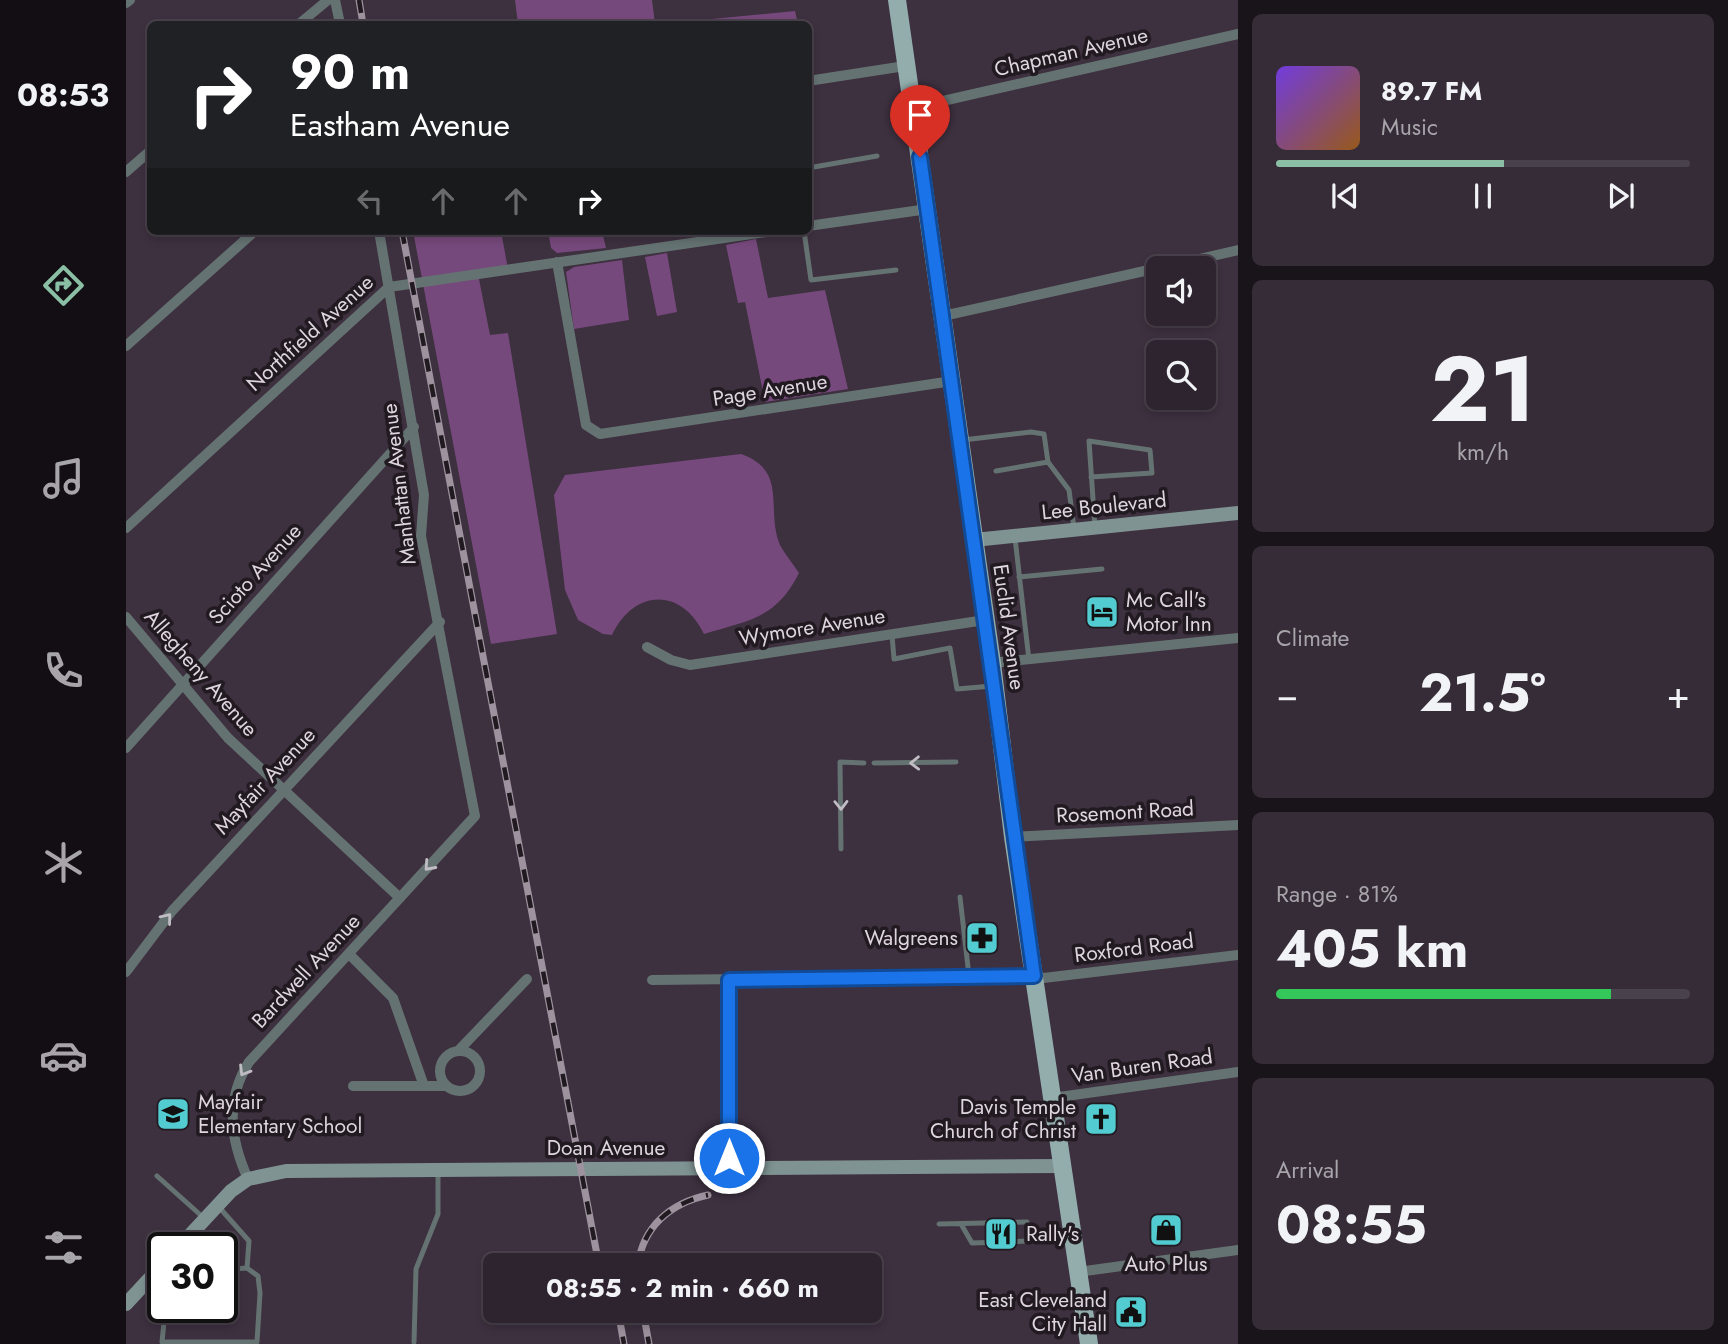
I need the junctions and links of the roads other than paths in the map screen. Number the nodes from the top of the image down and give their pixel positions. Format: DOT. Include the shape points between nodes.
graph roads {
  1 [pos="328,0"];
  2 [pos="335,0"];
  3 [pos="897,0"];
  4 [pos="303,21"];
  5 [pos="339,21"];
  6 [pos="1238,34"];
  7 [pos="905,66"];
  8 [pos="812,79"];
  9 [pos="912,108"];
  10 [pos="147,154"];
  11 [pos="877,156"];
  12 [pos="812,167"];
  13 [pos="126,172"];
  14 [pos="928,209"];
  15 [pos="812,225"];
  16 [pos="251,235"];
  17 [pos="380,235"];
  18 [pos="745,235"];
  19 [pos="805,235"];
  20 [pos="1238,250"];
  21 [pos="1212,256"];
  22 [pos="556,262"];
  23 [pos="896,270"];
  24 [pos="1146,271"];
  25 [pos="390,286"];
  26 [pos="943,316"];
  27 [pos="126,346"];
  28 [pos="952,381"];
  29 [pos="414,427"];
  30 [pos="960,440"];
  31 [pos="1048,462"];
  32 [pos="996,471"];
  33 [pos="1091,477"];
  34 [pos="1238,513"];
  35 [pos="126,528"];
  36 [pos="1095,528"];
  37 [pos="1074,530"];
  38 [pos="1014,536"];
  39 [pos="974,540"];
  40 [pos="1102,569"];
  41 [pos="1019,577"];
  42 [pos="126,617"];
  43 [pos="985,620"];
  44 [pos="440,622"];
  45 [pos="892,635"];
  46 [pos="1238,638"];
  47 [pos="647,647"];
  48 [pos="1029,660"];
  49 [pos="992,663"];
  50 [pos="183,683"];
  51 [pos="995,685"];
  52 [pos="126,748"];
  53 [pos="956,762"];
  54 [pos="864,763"];
  55 [pos="874,763"];
  56 [pos="283,789"];
  57 [pos="475,816"];
  58 [pos="1238,825"];
  59 [pos="1013,837"];
  60 [pos="841,849"];
  61 [pos="960,897"];
  62 [pos="400,898"];
  63 [pos="349,954"];
  64 [pos="1238,955"];
  65 [pos="126,972"];
  66 [pos="969,976"];
  67 [pos="1034,978"];
  68 [pos="527,979"];
  69 [pos="652,980"];
  70 [pos="729,980"];
  71 [pos="459,1051"];
  72 [pos="1238,1072"];
  73 [pos="353,1086"];
  74 [pos="425,1086"];
  75 [pos="445,1086"];
  76 [pos="1052,1098"];
  77 [pos="1062,1166"];
  78 [pos="438,1170"];
  79 [pos="729,1170"];
  80 [pos="157,1176"];
  81 [pos="247,1179"];
  82 [pos="218,1205"];
  83 [pos="205,1219"];
  84 [pos="1027,1222"];
  85 [pos="939,1224"];
  86 [pos="961,1224"];
  87 [pos="193,1232"];
  88 [pos="1029,1241"];
  89 [pos="1238,1251"];
  90 [pos="247,1268"];
  91 [pos="238,1269"];
  92 [pos="1078,1272"];
  93 [pos="147,1285"];
  94 [pos="126,1304"];
  95 [pos="164,1323"];
  96 [pos="414,1342"];
  97 [pos="1089,1344"];
  1 -- 4 [label="street"];
  2 -- 5 [label="street"];
  3 -- 7 [label="main road, Euclid Avenue"];
  6 -- 9 [label="street, Chapman Avenue"];
  7 -- 8 [label="street"];
  7 -- 9 [label="main road, Euclid Avenue"];
  9 -- 14 [label="main road, Euclid Avenue"];
  10 -- 13 [label="street"];
  11 -- 12 [label="lane"];
  14 -- 15 [label="street"];
  14 -- 26 [label="main road, Euclid Avenue"];
  16 -- 27 [label="street"];
  17 -- 25 [label="street, Manhattan Avenue"];
  18 -- 22 [label="street, Northfield Avenue"];
  19 -- 23 [label="lane" via="811,280"];
  20 -- 21 [label="street"];
  22 -- 25 [label="street, Northfield Avenue"];
  22 -- 28 [label="street, Page Avenue" via="586,425 595,432 612,434"];
  24 -- 26 [label="street"];
  25 -- 29 [label="street, Manhattan Avenue"];
  25 -- 35 [label="street, Northfield Avenue"];
  26 -- 28 [label="main road, Euclid Avenue"];
  28 -- 30 [label="main road, Euclid Avenue"];
  29 -- 44 [label="street, Manhattan Avenue" via="424,495 421,536"];
  29 -- 50 [label="street, Scioto Avenue"];
  30 -- 31 [label="lane" via="1044,433"];
  30 -- 39 [label="main road, Euclid Avenue"];
  31 -- 32 [label="lane"];
  31 -- 37 [label="lane" via="1069,490"];
  33 -- 33 [label="lane" via="1089,441 1150,450 1152,473"];
  33 -- 36 [label="lane"];
  34 -- 36 [label="street, Lee Boulevard"];
  36 -- 37 [label="street, Lee Boulevard"];
  37 -- 38 [label="street, Lee Boulevard"];
  38 -- 39 [label="street, Lee Boulevard"];
  38 -- 41 [label="lane"];
  39 -- 43 [label="main road, Euclid Avenue"];
  40 -- 41 [label="lane"];
  41 -- 48 [label="lane"];
  42 -- 50 [label="street, Allegheny Avenue"];
  43 -- 45 [label="street, Wymore Avenue"];
  43 -- 49 [label="main road, Euclid Avenue"];
  44 -- 56 [label="street, Mayfair Avenue"];
  44 -- 57 [label="street, Manhattan Avenue"];
  45 -- 47 [label="street, Wymore Avenue" via="690,666"];
  45 -- 51 [label="lane" via="894,659 950,648 957,689"];
  46 -- 48 [label="street"];
  48 -- 49 [label="street"];
  49 -- 51 [label="main road, Euclid Avenue"];
  50 -- 52 [label="street, Scioto Avenue"];
  50 -- 56 [label="street, Allegheny Avenue" via="228,738"];
  51 -- 59 [label="main road, Euclid Avenue"];
  53 -- 55 [label="lane, one-way"];
  54 -- 60 [label="lane, one-way" via="840,762"];
  56 -- 62 [label="street, Allegheny Avenue"];
  65 -- 56 [label="street, Mayfair Avenue, one-way" via="172,911"];
  57 -- 62 [label="street, Bardwell Avenue, one-way"];
  58 -- 59 [label="street, Rosemont Road"];
  59 -- 67 [label="main road, Euclid Avenue"];
  61 -- 66 [label="lane"];
  62 -- 63 [label="street, Bardwell Avenue"];
  63 -- 74 [label="street" via="393,998"];
  63 -- 81 [label="street, Bardwell Avenue, one-way" via="249,1062 239,1079 232,1123"];
  64 -- 67 [label="street, Roxford Road"];
  66 -- 67 [label="street, Roxford Road"];
  66 -- 70 [label="street, Roxford Road"];
  67 -- 76 [label="main road, Euclid Avenue"];
  68 -- 71 [label="street"];
  69 -- 70 [label="street, Roxford Road"];
  70 -- 79 [label="street"];
  71 -- 75 [label="street" via="447,1055 440,1066"];
  71 -- 75 [label="street" via="476,1059 479,1077 465,1091"];
  72 -- 76 [label="street, Van Buren Road"];
  73 -- 74 [label="street"];
  74 -- 75 [label="street"];
  76 -- 77 [label="main road, Euclid Avenue"];
  77 -- 79 [label="street, Doan Avenue"];
  77 -- 92 [label="main road, Euclid Avenue"];
  78 -- 79 [label="street, Doan Avenue"];
  78 -- 81 [label="street, Doan Avenue" via="286,1171"];
  78 -- 96 [label="lane" via="438,1214 416,1269"];
  80 -- 83 [label="lane"];
  81 -- 82 [label="street"];
  82 -- 83 [label="street"];
  82 -- 90 [label="lane" via="249,1241"];
  83 -- 87 [label="street"];
  84 -- 86 [label="lane"];
  85 -- 86 [label="lane"];
  86 -- 88 [label="lane" via="972,1243"];
  89 -- 92 [label="street"];
  90 -- 91 [label="lane"];
  90 -- 95 [label="lane" via="258,1276 257,1342 162,1342"];
  92 -- 97 [label="main road, Euclid Avenue"];
  93 -- 94 [label="street"];
}
